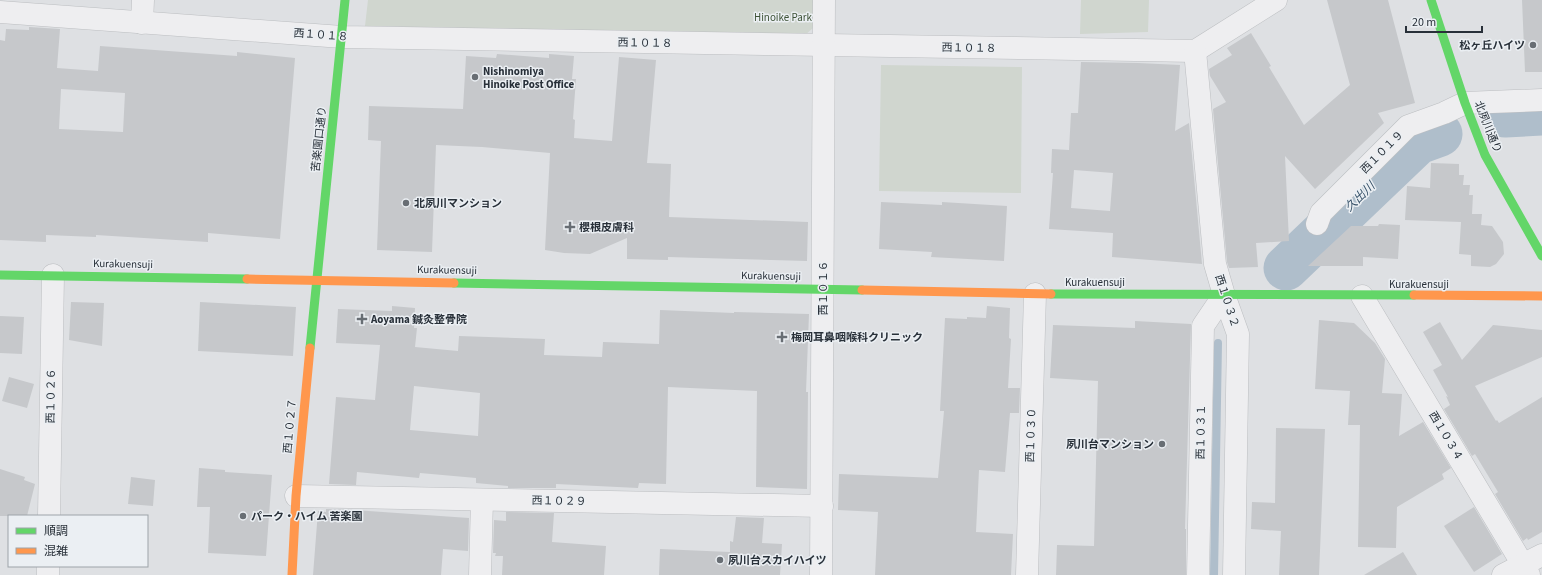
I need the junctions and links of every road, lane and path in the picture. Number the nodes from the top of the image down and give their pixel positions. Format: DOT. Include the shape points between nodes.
graph roads {
  1 [pos="143,0"];
  2 [pos="345,0"];
  3 [pos="824,0"];
  4 [pos="1276,0"];
  5 [pos="1431,0"];
  6 [pos="0,12"];
  7 [pos="142,22"];
  8 [pos="342,37"];
  9 [pos="824,46"];
  10 [pos="1194,51"];
  11 [pos="1542,100"];
  12 [pos="1465,102"];
  13 [pos="1317,224"];
  14 [pos="1542,256"];
  15 [pos="0,275"];
  16 [pos="53,275"];
  17 [pos="316,280"];
  18 [pos="823,289"];
  19 [pos="1035,294"];
  20 [pos="1224,295"];
  21 [pos="1362,296"];
  22 [pos="1542,296"];
  23 [pos="296,496"];
  24 [pos="482,500"];
  25 [pos="822,506"];
  26 [pos="49,515"];
  27 [pos="1542,555"];
  28 [pos="1526,570"];
  29 [pos="292,575"];
  30 [pos="480,575"];
  31 [pos="821,575"];
  32 [pos="1027,575"];
  33 [pos="1198,575"];
  34 [pos="1234,575"];
  35 [pos="1503,575"];
  1 -- 7 [label="street"];
  2 -- 8 [label="street, 苦楽園口通り"];
  3 -- 9 [label="street, 西１０１６"];
  4 -- 10 [label="street"];
  5 -- 12 [label="street, 北夙川通り"];
  6 -- 7 [label="street, 西１０１８"];
  7 -- 8 [label="street, 西１０１８"];
  8 -- 9 [label="street, 西１０１８"];
  8 -- 17 [label="street, 苦楽園口通り"];
  9 -- 10 [label="street, 西１０１８"];
  9 -- 18 [label="street, 西１０１６"];
  10 -- 20 [label="street, 西１０３２" via="1215,264"];
  11 -- 12 [label="street"];
  12 -- 13 [label="street, 西１０１９" via="1408,126 1321,213"];
  12 -- 14 [label="street, 北夙川通り" via="1485,155"];
  15 -- 16 [label="street, Kurakuensuji"];
  16 -- 17 [label="street, Kurakuensuji"];
  16 -- 26 [label="street, 西１０２６"];
  17 -- 18 [label="street, Kurakuensuji"];
  17 -- 23 [label="street, 西１０２７"];
  18 -- 19 [label="street, Kurakuensuji"];
  18 -- 25 [label="street, 西１０１６"];
  19 -- 20 [label="street, Kurakuensuji"];
  19 -- 32 [label="street, 西１０３０"];
  20 -- 21 [label="street, Kurakuensuji"];
  20 -- 33 [label="street, 西１０３１" via="1203,326"];
  20 -- 34 [label="street, 西１０３２" via="1238,334"];
  21 -- 22 [label="street, Kurakuensuji"];
  21 -- 28 [label="street, 西１０３４"];
  23 -- 24 [label="street, 西１０２９"];
  23 -- 29 [label="street, 西１０２７"];
  24 -- 25 [label="street, 西１０２９"];
  24 -- 30 [label="street"];
  25 -- 31 [label="street, 西１０１６"];
  27 -- 28 [label="street"];
  28 -- 35 [label="street"];
}
